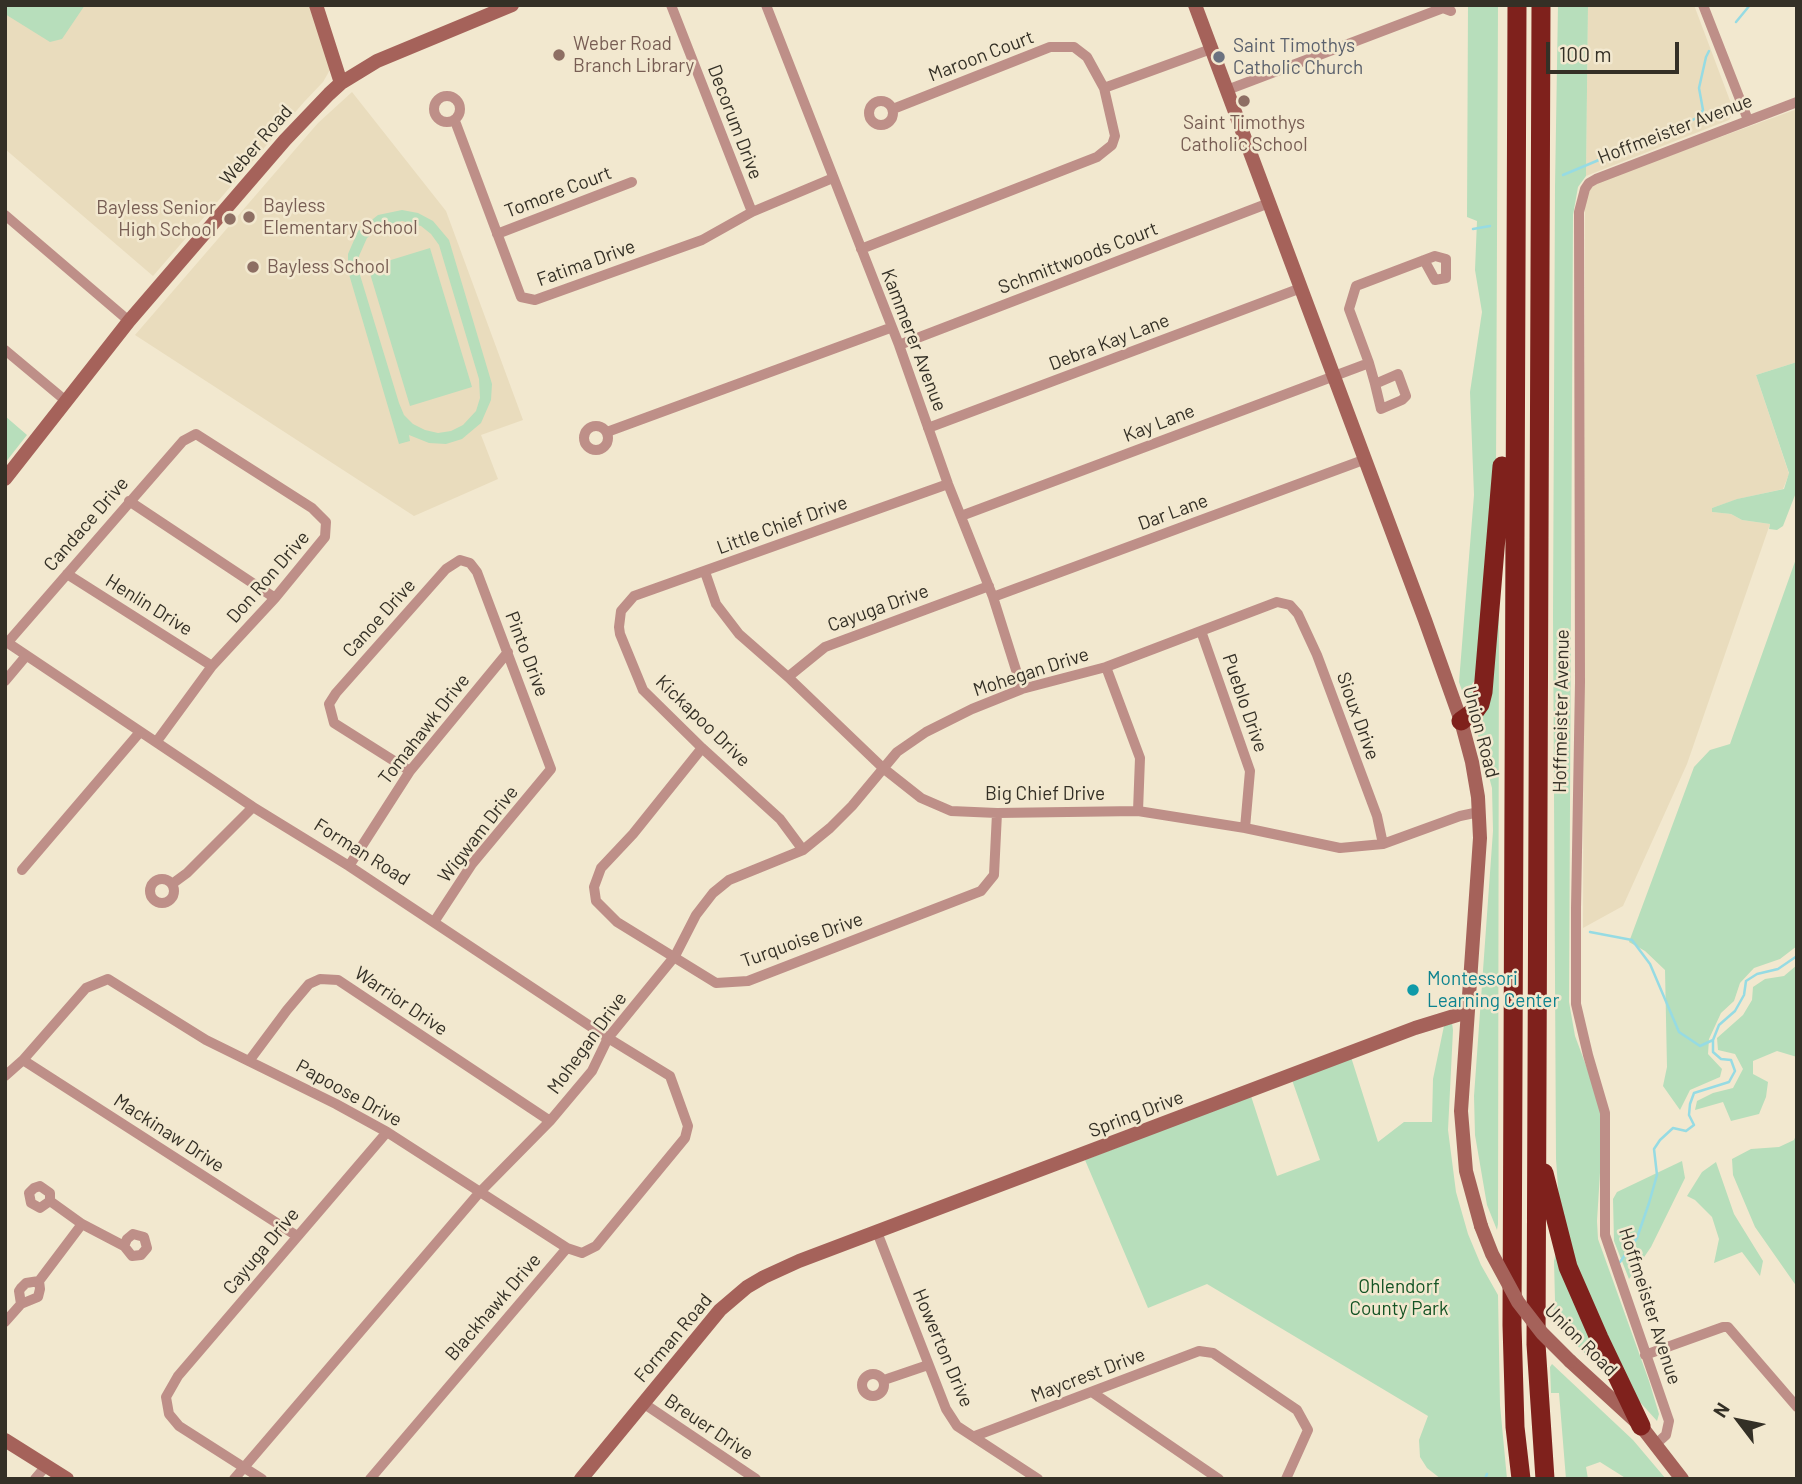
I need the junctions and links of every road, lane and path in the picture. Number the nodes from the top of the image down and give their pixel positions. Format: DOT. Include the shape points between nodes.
graph roads {
  1 [pos="316,5"];
  2 [pos="512,5"];
  3 [pos="671,5"];
  4 [pos="766,5"];
  5 [pos="1195,5"];
  6 [pos="1517,5"];
  7 [pos="1541,5"];
  8 [pos="1703,5"];
  9 [pos="1451,11"];
  10 [pos="1211,49"];
  11 [pos="341,83"];
  12 [pos="1104,88"];
  13 [pos="1227,90"];
  14 [pos="1797,102"];
  15 [pos="893,109"];
  16 [pos="1748,120"];
  17 [pos="455,121"];
  18 [pos="833,178"];
  19 [pos="632,182"];
  20 [pos="1269,202"];
  21 [pos="752,212"];
  22 [pos="5,215"];
  23 [pos="497,234"];
  24 [pos="861,249"];
  25 [pos="1424,260"];
  26 [pos="1301,288"];
  27 [pos="129,321"];
  28 [pos="890,328"];
  29 [pos="899,345"];
  30 [pos="5,349"];
  31 [pos="1370,363"];
  32 [pos="1334,375"];
  33 [pos="1375,384"];
  34 [pos="66,401"];
  35 [pos="928,428"];
  36 [pos="607,432"];
  37 [pos="1514,432"];
  38 [pos="196,434"];
  39 [pos="1366,459"];
  40 [pos="5,479"];
  41 [pos="948,484"];
  42 [pos="130,501"];
  43 [pos="961,516"];
  44 [pos="460,560"];
  45 [pos="705,572"];
  46 [pos="67,574"];
  47 [pos="989,586"];
  48 [pos="993,597"];
  49 [pos="275,598"];
  50 [pos="629,600"];
  51 [pos="1290,605"];
  52 [pos="1201,631"];
  53 [pos="6,641"];
  54 [pos="508,652"];
  55 [pos="26,656"];
  56 [pos="212,666"];
  57 [pos="1106,667"];
  58 [pos="788,677"];
  59 [pos="5,681"];
  60 [pos="1022,690"];
  61 [pos="1461,722"];
  62 [pos="140,732"];
  63 [pos="157,741"];
  64 [pos="702,748"];
  65 [pos="883,768"];
  66 [pos="551,769"];
  67 [pos="410,771"];
  68 [pos="253,807"];
  69 [pos="1138,811"];
  70 [pos="1479,812"];
  71 [pos="997,813"];
  72 [pos="1245,828"];
  73 [pos="1383,844"];
  74 [pos="803,850"];
  75 [pos="349,866"];
  76 [pos="22,870"];
  77 [pos="172,884"];
  78 [pos="435,922"];
  79 [pos="675,956"];
  80 [pos="1467,1012"];
  81 [pos="608,1038"];
  82 [pos="23,1060"];
  83 [pos="249,1061"];
  84 [pos="5,1076"];
  85 [pos="684,1109"];
  86 [pos="550,1121"];
  87 [pos="387,1132"];
  88 [pos="1536,1140"];
  89 [pos="479,1193"];
  90 [pos="50,1201"];
  91 [pos="82,1224"];
  92 [pos="877,1232"];
  93 [pos="297,1236"];
  94 [pos="124,1246"];
  95 [pos="567,1248"];
  96 [pos="819,1254"];
  97 [pos="39,1281"];
  98 [pos="21,1304"];
  99 [pos="5,1322"];
  100 [pos="1645,1355"];
  101 [pos="928,1365"];
  102 [pos="884,1380"];
  103 [pos="1092,1392"];
  104 [pos="643,1403"];
  105 [pos="1797,1407"];
  106 [pos="1641,1426"];
  107 [pos="975,1436"];
  108 [pos="5,1440"];
  109 [pos="1656,1444"];
  110 [pos="46,1466"];
  111 [pos="244,1467"];
  112 [pos="35,1479"];
  113 [pos="66,1479"];
  114 [pos="234,1479"];
  115 [pos="262,1479"];
  116 [pos="370,1479"];
  117 [pos="581,1479"];
  118 [pos="756,1479"];
  119 [pos="1038,1479"];
  120 [pos="1219,1479"];
  121 [pos="1286,1479"];
  122 [pos="1521,1479"];
  123 [pos="1545,1479"];
  124 [pos="1682,1479"];
  1 -- 11 [label="main road"];
  2 -- 11 [label="main road, Weber Road" via="391,53"];
  3 -- 21 [label="street, Decorum Drive"];
  4 -- 18 [label="street, Kammerer Avenue"];
  5 -- 10 [label="main road, Union Road"];
  6 -- 37 [label="highway"];
  7 -- 88 [label="highway"];
  8 -- 16 [label="street"];
  9 -- 13 [label="street" via="1443,8"];
  10 -- 12 [label="street"];
  10 -- 13 [label="main road, Union Road"];
  11 -- 27 [label="main road, Weber Road" via="292,132"];
  12 -- 15 [label="street, Maroon Court" via="1087,57 1074,47 1050,47"];
  12 -- 24 [label="street" via="1115,136 1112,145 1097,156"];
  13 -- 20 [label="main road, Union Road"];
  14 -- 16 [label="street, Hoffmeister Avenue"];
  16 -- 100 [label="street, Hoffmeister Avenue" via="1596,179 1585,189 1579,212 1576,1004 1605,1113 1605,1235"];
  17 -- 23 [label="street, Fatima Drive"];
  18 -- 21 [label="street, Fatima Drive"];
  18 -- 24 [label="street, Kammerer Avenue"];
  19 -- 23 [label="street, Tomore Court"];
  20 -- 26 [label="main road, Union Road"];
  20 -- 29 [label="street, Schmittwoods Court"];
  21 -- 23 [label="street, Fatima Drive" via="702,240 535,300 521,296"];
  22 -- 27 [label="street"];
  24 -- 28 [label="street, Kammerer Avenue"];
  25 -- 31 [label="street" via="1356,286 1349,309"];
  26 -- 32 [label="main road, Union Road"];
  26 -- 35 [label="street, Debra Kay Lane"];
  27 -- 34 [label="main road, Weber Road"];
  28 -- 29 [label="street, Kammerer Avenue"];
  28 -- 36 [label="street"];
  29 -- 35 [label="street, Kammerer Avenue"];
  30 -- 34 [label="street"];
  31 -- 32 [label="street, Kay Lane"];
  31 -- 33 [label="street"];
  32 -- 39 [label="main road, Union Road"];
  32 -- 43 [label="street, Kay Lane"];
  34 -- 40 [label="main road, Weber Road"];
  35 -- 41 [label="street, Kammerer Avenue"];
  37 -- 61 [label="highway" via="1503,462 1483,692 1475,711"];
  37 -- 122 [label="highway" via="1512,1325"];
  38 -- 42 [label="street, Candace Drive" via="183,440"];
  38 -- 49 [label="street, Don Ron Drive" via="312,508 326,522 325,537"];
  39 -- 48 [label="street, Dar Lane"];
  39 -- 61 [label="main road, Union Road"];
  41 -- 43 [label="street, Kammerer Avenue"];
  41 -- 45 [label="street, Little Chief Drive"];
  42 -- 46 [label="street, Candace Drive"];
  42 -- 49 [label="street"];
  43 -- 47 [label="street, Kammerer Avenue"];
  44 -- 54 [label="street, Pinto Drive" via="477,572"];
  44 -- 67 [label="street, Canoe Drive" via="446,569 329,704 334,723"];
  45 -- 50 [label="street, Little Chief Drive"];
  45 -- 58 [label="street, Big Chief Drive" via="716,604 739,634"];
  46 -- 53 [label="street, Candace Drive"];
  46 -- 56 [label="street, Henlin Drive"];
  47 -- 48 [label="street, Kammerer Avenue"];
  47 -- 58 [label="street, Cayuga Drive" via="825,647"];
  48 -- 60 [label="street, Kammerer Avenue"];
  49 -- 56 [label="street, Don Ron Drive"];
  50 -- 64 [label="street, Kickapoo Drive" via="618,627 643,690"];
  51 -- 52 [label="street, Mohegan Drive" via="1263,606"];
  51 -- 73 [label="street, Sioux Drive" via="1317,654 1377,816"];
  52 -- 57 [label="street, Mohegan Drive"];
  52 -- 72 [label="street, Pueblo Drive" via="1250,771"];
  53 -- 55 [label="street, Forman Road"];
  54 -- 66 [label="street, Pinto Drive"];
  54 -- 67 [label="street, Tomahawk Drive"];
  55 -- 59 [label="street"];
  55 -- 62 [label="street, Forman Road"];
  56 -- 63 [label="street, Don Ron Drive"];
  57 -- 60 [label="street, Mohegan Drive"];
  57 -- 69 [label="street" via="1140,758"];
  58 -- 65 [label="street, Big Chief Drive"];
  60 -- 65 [label="street, Mohegan Drive" via="926,732"];
  61 -- 70 [label="main road, Union Road" via="1473,764"];
  62 -- 63 [label="street, Forman Road"];
  62 -- 76 [label="street"];
  63 -- 68 [label="street, Forman Road"];
  64 -- 74 [label="street, Kickapoo Drive" via="780,819"];
  64 -- 79 [label="street, Turquoise Drive" via="601,868 594,887 596,901 605,911"];
  65 -- 71 [label="street, Big Chief Drive" via="920,798 951,811"];
  65 -- 74 [label="street, Mohegan Drive" via="830,828"];
  66 -- 78 [label="street, Wigwam Drive" via="472,864"];
  67 -- 75 [label="street, Tomahawk Drive"];
  68 -- 75 [label="street, Forman Road"];
  68 -- 77 [label="street"];
  69 -- 71 [label="street, Big Chief Drive"];
  69 -- 72 [label="street, Big Chief Drive"];
  70 -- 73 [label="street, Big Chief Drive"];
  70 -- 80 [label="main road, Union Road"];
  71 -- 79 [label="street, Turquoise Drive" via="994,876 981,891 748,981 716,983"];
  72 -- 73 [label="street, Big Chief Drive" via="1340,848"];
  74 -- 79 [label="street, Mohegan Drive" via="729,880 696,915"];
  75 -- 78 [label="street, Forman Road"];
  78 -- 81 [label="street, Forman Road"];
  79 -- 81 [label="street, Mohegan Drive"];
  80 -- 92 [label="main road, Spring Drive"];
  80 -- 106 [label="main road, Union Road, bridge" via="1461,1124 1469,1188 1480,1226 1518,1302 1542,1333"];
  81 -- 85 [label="street, Forman Road" via="670,1076"];
  81 -- 86 [label="street, Mohegan Drive" via="592,1071"];
  82 -- 83 [label="street, Papoose Drive" via="86,988 108,979"];
  82 -- 84 [label="street"];
  82 -- 93 [label="street, Mackinaw Drive"];
  83 -- 86 [label="street, Warrior Drive" via="309,984 338,980"];
  83 -- 87 [label="street, Papoose Drive"];
  85 -- 95 [label="street, Blackhawk Drive" via="685,1138 596,1247 582,1253"];
  86 -- 89 [label="street, Mohegan Drive"];
  87 -- 89 [label="street, Papoose Drive"];
  87 -- 93 [label="street, Cayuga Drive"];
  88 -- 106 [label="highway" via="1568,1267"];
  88 -- 123 [label="highway" via="1535,1344"];
  89 -- 95 [label="street, Papoose Drive"];
  89 -- 111 [label="street, Mohegan Drive"];
  90 -- 91 [label="street"];
  91 -- 94 [label="street"];
  91 -- 97 [label="street"];
  92 -- 96 [label="main road, Spring Drive"];
  92 -- 101 [label="street, Howerton Drive"];
  93 -- 111 [label="street, Cayuga Drive" via="166,1396 169,1414 179,1426"];
  95 -- 116 [label="street, Blackhawk Drive"];
  96 -- 104 [label="main road, Forman Road" via="764,1277 733,1298"];
  97 -- 98 [label="street" via="38,1297"];
  97 -- 98 [label="street" via="21,1288"];
  98 -- 99 [label="street"];
  100 -- 105 [label="street" via="1728,1327"];
  100 -- 109 [label="street, Hoffmeister Avenue" via="1669,1421"];
  101 -- 102 [label="street"];
  101 -- 107 [label="street, Howerton Drive" via="957,1426"];
  103 -- 107 [label="street, Maycrest Drive"];
  103 -- 120 [label="street"];
  103 -- 121 [label="street, Maycrest Drive" via="1199,1351 1213,1353 1297,1410 1308,1430"];
  104 -- 117 [label="main road, Forman Road"];
  104 -- 118 [label="street, Breuer Drive"];
  106 -- 109 [label="main road, Union Road"];
  107 -- 119 [label="street, Howerton Drive"];
  108 -- 110 [label="main road"];
  109 -- 124 [label="main road, Union Road"];
  110 -- 112 [label="street"];
  110 -- 113 [label="main road"];
  111 -- 114 [label="street, Mohegan Drive"];
  111 -- 115 [label="street"];
}
